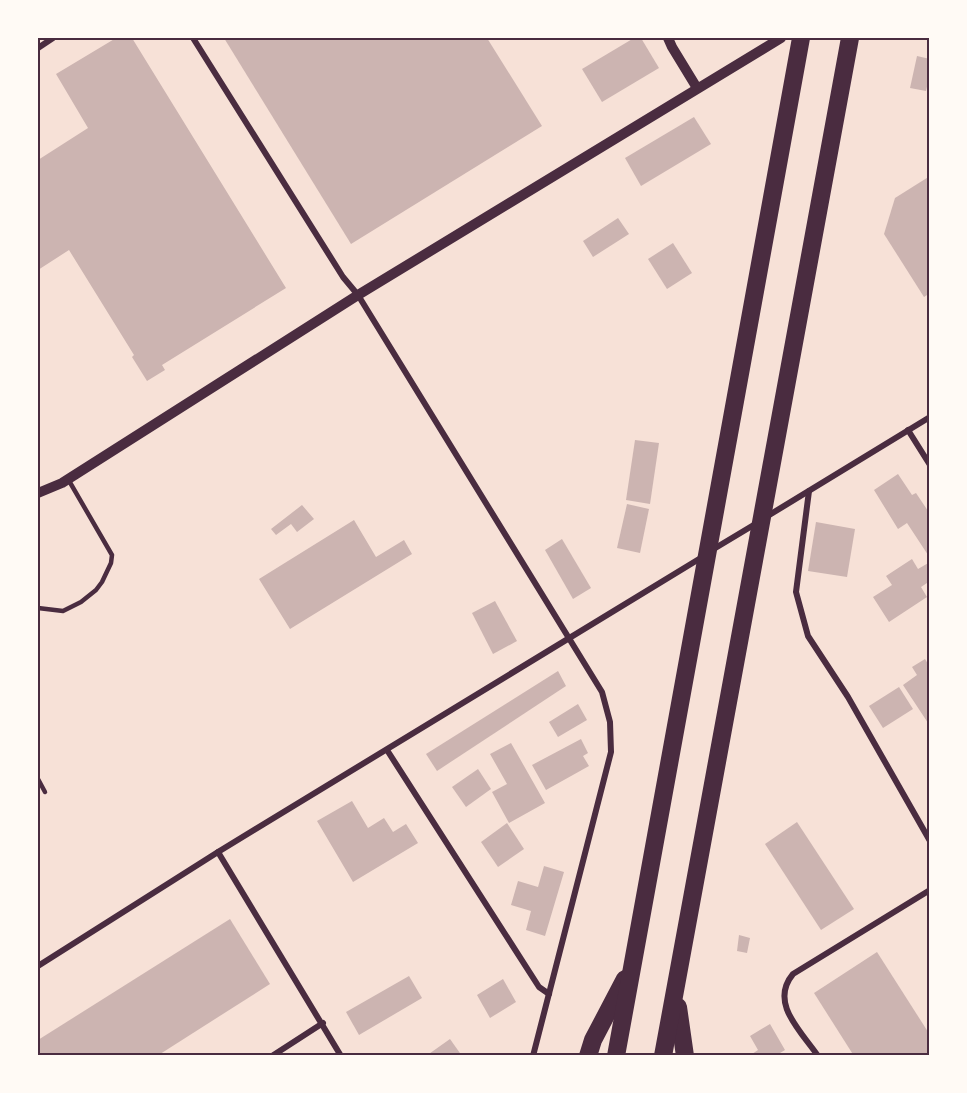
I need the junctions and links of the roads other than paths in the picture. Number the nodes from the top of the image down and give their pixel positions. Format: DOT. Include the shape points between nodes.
graph roads {
  1 [pos="53,38"];
  2 [pos="193,38"];
  3 [pos="668,38"];
  4 [pos="781,38"];
  5 [pos="801,38"];
  6 [pos="850,38"];
  7 [pos="38,48"];
  8 [pos="697,88"];
  9 [pos="358,295"];
  10 [pos="930,417"];
  11 [pos="908,430"];
  12 [pos="930,465"];
  13 [pos="68,479"];
  14 [pos="808,491"];
  15 [pos="38,493"];
  16 [pos="38,608"];
  17 [pos="570,638"];
  18 [pos="387,750"];
  19 [pos="38,779"];
  20 [pos="45,792"];
  21 [pos="930,841"];
  22 [pos="218,852"];
  23 [pos="930,890"];
  24 [pos="633,964"];
  25 [pos="38,966"];
  26 [pos="675,992"];
  27 [pos="549,994"];
  28 [pos="322,1023"];
  29 [pos="272,1056"];
  30 [pos="341,1056"];
  31 [pos="532,1056"];
  32 [pos="588,1056"];
  33 [pos="616,1056"];
  34 [pos="663,1056"];
  35 [pos="685,1056"];
  36 [pos="818,1056"];
  1 -- 7 [label="street"];
  2 -- 9 [label="street"];
  3 -- 8 [label="street"];
  4 -- 8 [label="street"];
  5 -- 24 [label="highway"];
  6 -- 26 [label="highway"];
  8 -- 9 [label="street"];
  9 -- 13 [label="street"];
  9 -- 17 [label="street"];
  10 -- 11 [label="street"];
  11 -- 12 [label="street"];
  11 -- 14 [label="street"];
  13 -- 15 [label="street"];
  13 -- 16 [label="lane" via="112,555 96,590 63,611"];
  14 -- 17 [label="street"];
  14 -- 21 [label="street" via="796,592 808,636 848,697"];
  17 -- 18 [label="street"];
  17 -- 27 [label="street" via="602,692 610,722 611,752"];
  18 -- 22 [label="street"];
  18 -- 27 [label="street" via="537,984"];
  19 -- 20 [label="lane"];
  22 -- 25 [label="street"];
  22 -- 28 [label="street"];
  23 -- 36 [label="street" via="786,982 783,1001"];
  24 -- 32 [label="highway"];
  24 -- 33 [label="highway"];
  26 -- 34 [label="highway"];
  26 -- 35 [label="highway"];
  27 -- 31 [label="street"];
  28 -- 29 [label="street"];
  28 -- 30 [label="street"];
}
